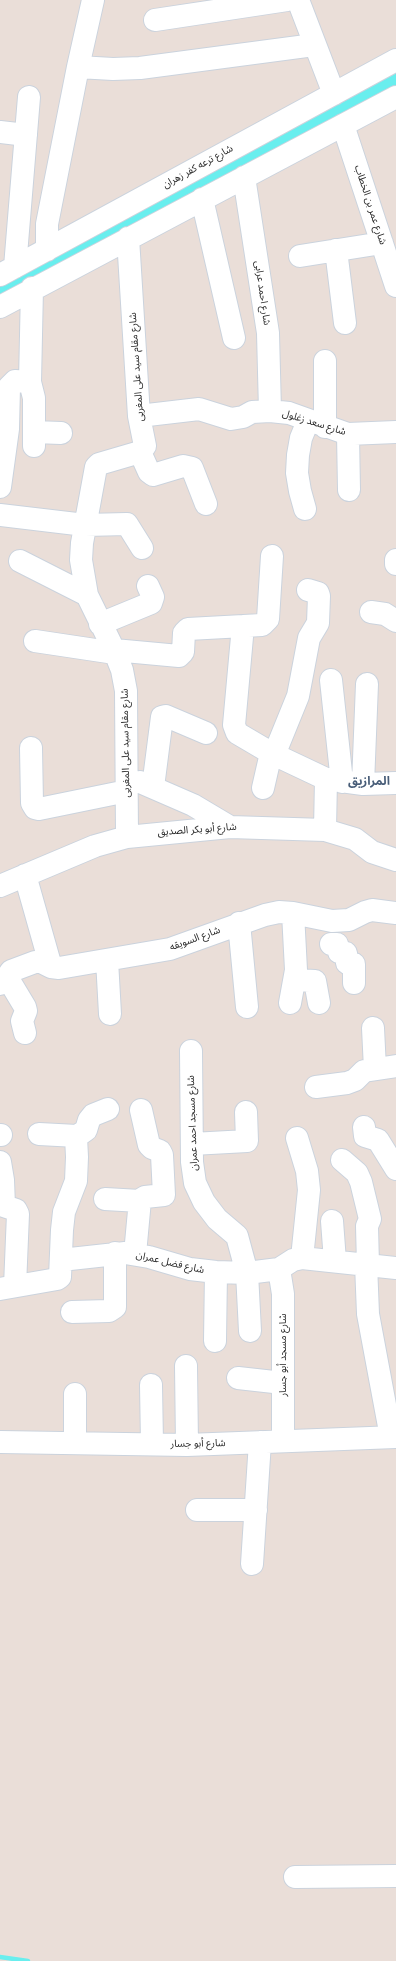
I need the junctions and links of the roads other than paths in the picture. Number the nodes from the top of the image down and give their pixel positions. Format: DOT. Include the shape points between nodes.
graph roads {
  1 [pos="94,0"];
  2 [pos="287,0"];
  3 [pos="298,0"];
  4 [pos="155,20"];
  5 [pos="314,45"];
  6 [pos="396,60"];
  7 [pos="78,67"];
  8 [pos="334,94"];
  9 [pos="29,97"];
  10 [pos="396,97"];
  11 [pos="343,125"];
  12 [pos="0,132"];
  13 [pos="26,135"];
  14 [pos="232,149"];
  15 [pos="246,176"];
  16 [pos="202,199"];
  17 [pos="380,235"];
  18 [pos="128,238"];
  19 [pos="332,243"];
  20 [pos="47,250"];
  21 [pos="300,256"];
  22 [pos="8,271"];
  23 [pos="396,286"];
  24 [pos="32,288"];
  25 [pos="0,306"];
  26 [pos="345,323"];
  27 [pos="234,338"];
  28 [pos="326,361"];
  29 [pos="30,382"];
  30 [pos="270,411"];
  31 [pos="140,416"];
  32 [pos="316,424"];
  33 [pos="396,432"];
  34 [pos="61,433"];
  35 [pos="348,434"];
  36 [pos="140,452"];
  37 [pos="0,487"];
  38 [pos="349,490"];
  39 [pos="206,504"];
  40 [pos="305,509"];
  41 [pos="0,515"];
  42 [pos="85,525"];
  43 [pos="142,548"];
  44 [pos="272,556"];
  45 [pos="396,560"];
  46 [pos="20,561"];
  47 [pos="396,564"];
  48 [pos="148,586"];
  49 [pos="308,590"];
  50 [pos="88,595"];
  51 [pos="371,612"];
  52 [pos="396,621"];
  53 [pos="100,624"];
  54 [pos="243,626"];
  55 [pos="35,641"];
  56 [pos="114,652"];
  57 [pos="331,680"];
  58 [pos="367,684"];
  59 [pos="206,733"];
  60 [pos="31,748"];
  61 [pos="273,754"];
  62 [pos="378,756"];
  63 [pos="361,782"];
  64 [pos="127,784"];
  65 [pos="153,787"];
  66 [pos="263,788"];
  67 [pos="230,827"];
  68 [pos="325,830"];
  69 [pos="127,837"];
  70 [pos="396,860"];
  71 [pos="25,876"];
  72 [pos="0,886"];
  73 [pos="293,913"];
  74 [pos="396,913"];
  75 [pos="332,921"];
  76 [pos="239,923"];
  77 [pos="107,960"];
  78 [pos="51,967"];
  79 [pos="295,980"];
  80 [pos="4,981"];
  81 [pos="354,983"];
  82 [pos="290,1002"];
  83 [pos="319,1003"];
  84 [pos="247,1007"];
  85 [pos="110,1014"];
  86 [pos="373,1028"];
  87 [pos="25,1033"];
  88 [pos="191,1051"];
  89 [pos="396,1066"];
  90 [pos="375,1069"];
  91 [pos="316,1087"];
  92 [pos="108,1109"];
  93 [pos="141,1110"];
  94 [pos="246,1112"];
  95 [pos="364,1127"];
  96 [pos="39,1134"];
  97 [pos="77,1136"];
  98 [pos="297,1138"];
  99 [pos="192,1144"];
  100 [pos="342,1160"];
  101 [pos="0,1162"];
  102 [pos="396,1169"];
  103 [pos="105,1199"];
  104 [pos="140,1201"];
  105 [pos="332,1221"];
  106 [pos="8,1241"];
  107 [pos="125,1254"];
  108 [pos="302,1258"];
  109 [pos="61,1260"];
  110 [pos="335,1261"];
  111 [pos="367,1264"];
  112 [pos="396,1268"];
  113 [pos="280,1269"];
  114 [pos="216,1272"];
  115 [pos="247,1273"];
  116 [pos="7,1287"];
  117 [pos="72,1312"];
  118 [pos="250,1332"];
  119 [pos="215,1341"];
  120 [pos="186,1366"];
  121 [pos="238,1378"];
  122 [pos="283,1383"];
  123 [pos="151,1386"];
  124 [pos="75,1394"];
  125 [pos="394,1437"];
  126 [pos="283,1441"];
  127 [pos="0,1442"];
  128 [pos="260,1442"];
  129 [pos="75,1443"];
  130 [pos="152,1444"];
  131 [pos="187,1445"];
  132 [pos="197,1510"];
  133 [pos="256,1510"];
  134 [pos="252,1564"];
  135 [pos="295,1876"];
  136 [pos="396,1876"];
  1 -- 7 [label="street"];
  2 -- 4 [label="street"];
  3 -- 5 [label="street"];
  5 -- 7 [label="street" via="140,68"];
  5 -- 8 [label="street"];
  6 -- 8 [label="street, شارع ترعه كفر زهران"];
  7 -- 20 [label="street" via="47,224"];
  8 -- 14 [label="street, شارع ترعه كفر زهران"];
  9 -- 13 [label="street"];
  10 -- 11 [label="street"];
  11 -- 15 [label="street"];
  11 -- 17 [label="street, شارع عمر بن الخطاب"];
  12 -- 13 [label="street"];
  13 -- 22 [label="street"];
  14 -- 15 [label="street"];
  14 -- 20 [label="street, شارع ترعه كفر زهران"];
  15 -- 16 [label="street"];
  15 -- 30 [label="street, شارع احمد عرابى" via="268,333"];
  16 -- 18 [label="street"];
  16 -- 27 [label="street"];
  17 -- 19 [label="street"];
  17 -- 23 [label="street, شارع عمر بن الخطاب"];
  18 -- 24 [label="street"];
  18 -- 31 [label="street, شارع مقام سيد على المغربى"];
  19 -- 21 [label="street"];
  19 -- 26 [label="street"];
  20 -- 22 [label="street, شارع ترعه كفر زهران"];
  24 -- 25 [label="street"];
  24 -- 29 [label="street"];
  28 -- 32 [label="street"];
  29 -- 34 [label="street" via="34,398 34,439"];
  29 -- 37 [label="street" via="15,381 9,387 8,429"];
  30 -- 31 [label="street, شارع سعد زغلول" via="252,412 232,419 199,409"];
  30 -- 32 [label="street, شارع سعد زغلول" via="288,413"];
  31 -- 36 [label="street, شارع مقام سيد على المغربى" via="145,444"];
  32 -- 35 [label="street, شارع سعد زغلول"];
  32 -- 40 [label="street" via="301,438 298,455 297,474"];
  33 -- 35 [label="street, شارع سعد زغلول"];
  35 -- 38 [label="street"];
  36 -- 39 [label="street" via="153,476 184,466 192,468"];
  36 -- 42 [label="street, شارع مقام سيد على المغربى" via="96,467"];
  41 -- 42 [label="street"];
  42 -- 43 [label="street" via="127,524"];
  42 -- 50 [label="street, شارع مقام سيد على المغربى" via="81,560"];
  44 -- 54 [label="street" via="268,619 258,626"];
  45 -- 47 [label="street"];
  46 -- 50 [label="street"];
  48 -- 53 [label="street" via="153,597 151,603"];
  49 -- 61 [label="street" via="320,596 318,623 309,638 298,696"];
  50 -- 53 [label="street, شارع مقام سيد على المغربى"];
  51 -- 52 [label="street" via="385,614"];
  53 -- 56 [label="street, شارع مقام سيد على المغربى"];
  54 -- 56 [label="street" via="188,629 184,634 183,652 179,656"];
  54 -- 61 [label="street" via="235,730 239,735"];
  55 -- 56 [label="street"];
  56 -- 64 [label="street, شارع مقام سيد على المغربى" via="122,670 126,691"];
  57 -- 63 [label="street"];
  58 -- 63 [label="street"];
  59 -- 65 [label="street" via="166,716 162,717"];
  60 -- 64 [label="street" via="32,803 35,808"];
  61 -- 63 [label="street"];
  61 -- 66 [label="street"];
  62 -- 63 [label="street"];
  63 -- 68 [label="street"];
  64 -- 65 [label="street"];
  64 -- 69 [label="street, شارع مقام سيد على المغربى"];
  65 -- 67 [label="street" via="192,805"];
  67 -- 68 [label="street, شارع أبو بكر الصديق"];
  67 -- 69 [label="street, شارع أبو بكر الصديق"];
  68 -- 70 [label="street, شارع أبو بكر الصديق" via="355,839 372,852"];
  69 -- 71 [label="street, شارع أبو بكر الصديق" via="95,846"];
  71 -- 72 [label="street, شارع أبو بكر الصديق"];
  71 -- 78 [label="street"];
  73 -- 75 [label="street, شارع السويقه"];
  73 -- 76 [label="street, شارع السويقه" via="279,912"];
  73 -- 79 [label="street"];
  74 -- 75 [label="street, شارع السويقه" via="372,910 349,920"];
  75 -- 81 [label="street" via="331,953 336,944 339,952 346,953 347,963 354,964"];
  76 -- 77 [label="street, شارع السويقه" via="170,949"];
  76 -- 84 [label="street"];
  77 -- 78 [label="street, شارع السويقه"];
  77 -- 85 [label="street"];
  78 -- 80 [label="street, شارع السويقه" via="35,962 13,969"];
  79 -- 82 [label="street"];
  79 -- 83 [label="street" via="315,981"];
  80 -- 87 [label="street" via="25,1007 22,1021"];
  86 -- 90 [label="street"];
  88 -- 99 [label="street, شارع مسجد احمد عمران"];
  89 -- 90 [label="street"];
  90 -- 91 [label="street" via="364,1071 355,1080 347,1083"];
  92 -- 97 [label="street" via="93,1115 86,1130"];
  93 -- 104 [label="street" via="149,1145 162,1155 164,1195 145,1197"];
  94 -- 99 [label="street" via="247,1141"];
  95 -- 102 [label="street" via="365,1136 378,1140"];
  96 -- 97 [label="street"];
  97 -- 109 [label="street" via="76,1181 64,1212"];
  98 -- 108 [label="street" via="307,1171 309,1190"];
  99 -- 115 [label="street, شارع مسجد احمد عمران" via="195,1183 204,1202 217,1219 237,1236"];
  100 -- 111 [label="street" via="357,1173 370,1219 367,1226"];
  101 -- 106 [label="street" via="4,1206 16,1210 18,1214"];
  103 -- 104 [label="street"];
  104 -- 107 [label="street"];
  105 -- 110 [label="street"];
  106 -- 116 [label="street"];
  107 -- 109 [label="street, شارع فضل عمران"];
  107 -- 114 [label="street, شارع فضل عمران" via="190,1269"];
  107 -- 117 [label="street" via="115,1307 109,1311"];
  108 -- 110 [label="street, شارع فضل عمران"];
  108 -- 113 [label="street, شارع فضل عمران" via="286,1263"];
  109 -- 116 [label="street" via="59,1279"];
  110 -- 111 [label="street, شارع فضل عمران"];
  111 -- 112 [label="street, شارع فضل عمران"];
  111 -- 125 [label="street" via="368,1314"];
  113 -- 115 [label="street, شارع فضل عمران"];
  113 -- 122 [label="street, شارع مسجد أبو جسار" via="283,1294"];
  114 -- 115 [label="street, شارع فضل عمران"];
  114 -- 119 [label="street"];
  115 -- 118 [label="street, شارع مسجد احمد عمران"];
  120 -- 131 [label="street"];
  121 -- 122 [label="street"];
  122 -- 126 [label="street, شارع مسجد أبو جسار"];
  123 -- 130 [label="street"];
  124 -- 129 [label="street"];
  125 -- 126 [label="street, شارع أبو جسار"];
  126 -- 128 [label="street, شارع أبو جسار"];
  127 -- 129 [label="street, شارع أبو جسار"];
  128 -- 131 [label="street, شارع أبو جسار"];
  128 -- 133 [label="street"];
  129 -- 130 [label="street, شارع أبو جسار"];
  130 -- 131 [label="street, شارع أبو جسار"];
  132 -- 133 [label="street"];
  133 -- 134 [label="street"];
  135 -- 136 [label="street"];
}
